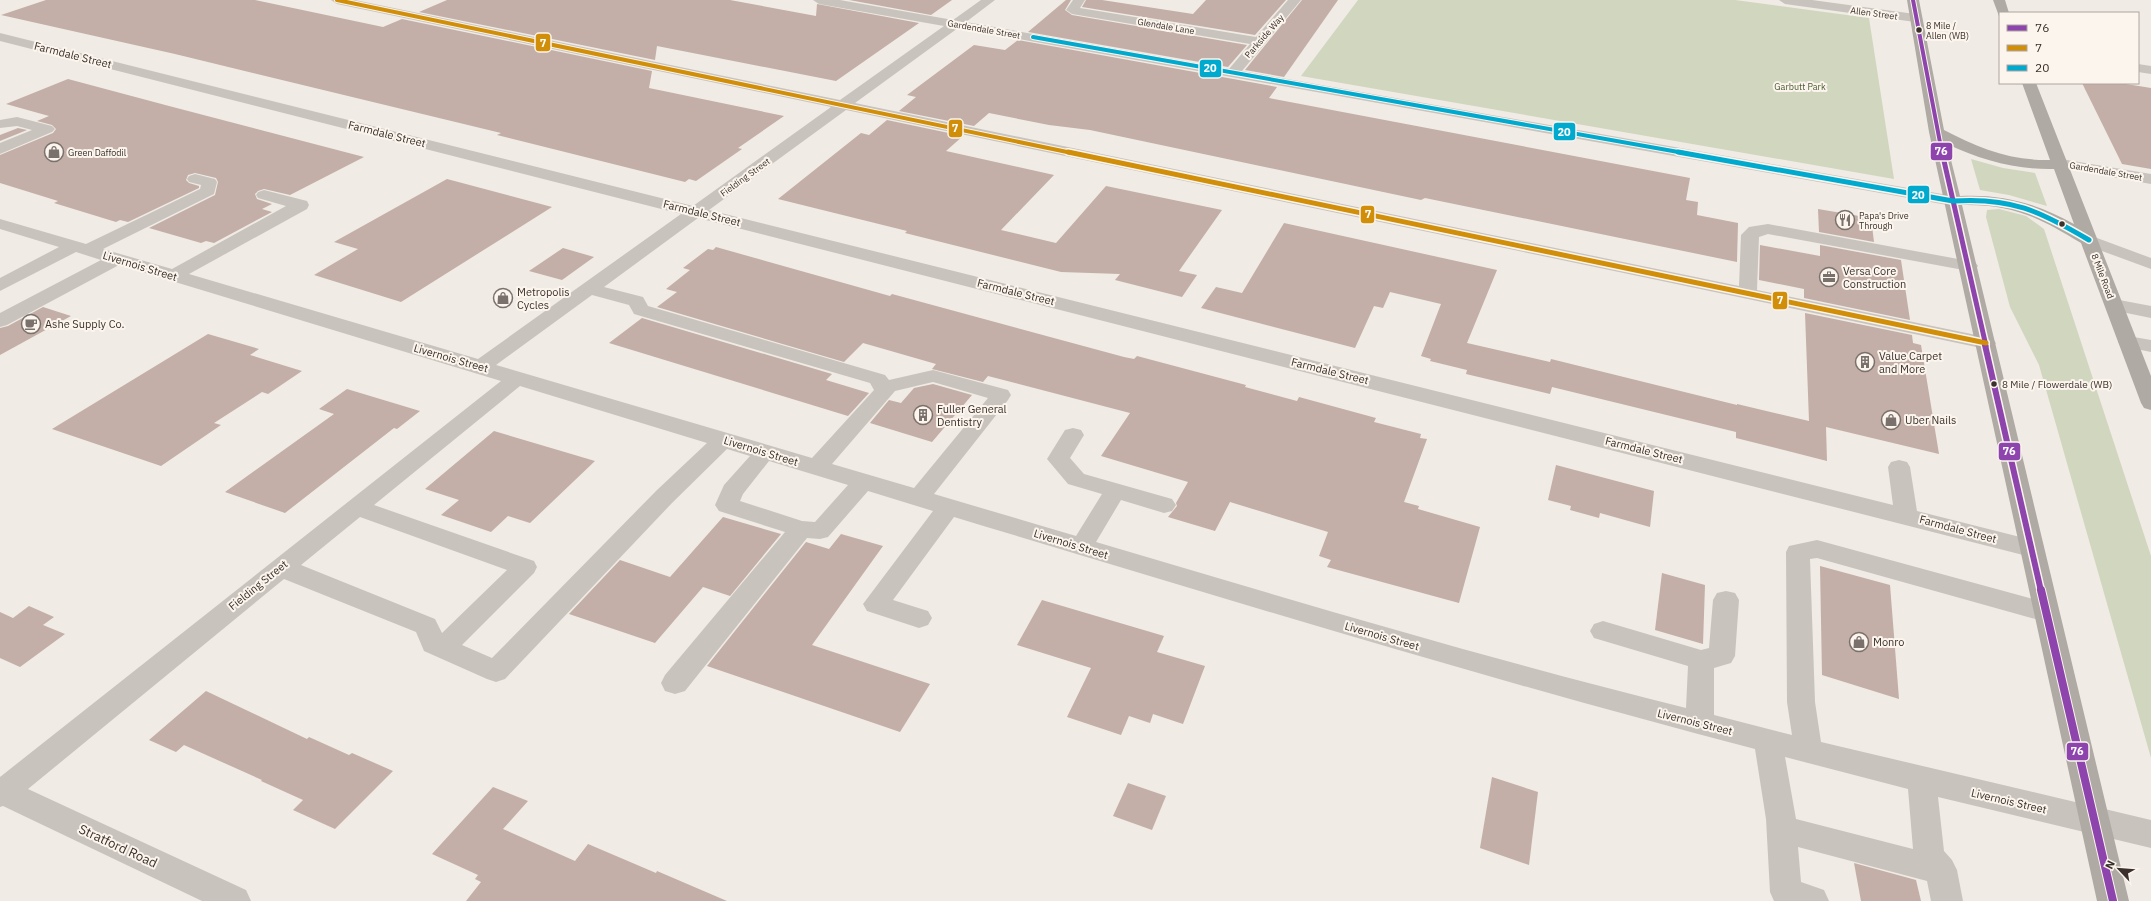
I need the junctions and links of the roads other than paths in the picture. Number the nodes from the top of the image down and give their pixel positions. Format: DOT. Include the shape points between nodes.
graph roads {
  1 [pos="336,0"];
  2 [pos="819,0"];
  3 [pos="989,0"];
  4 [pos="1296,0"];
  5 [pos="1785,0"];
  6 [pos="1913,0"];
  7 [pos="1999,0"];
  8 [pos="1075,5"];
  9 [pos="2003,12"];
  10 [pos="1915,18"];
  11 [pos="955,24"];
  12 [pos="0,36"];
  13 [pos="1260,42"];
  14 [pos="2139,68"];
  15 [pos="2151,70"];
  16 [pos="1233,73"];
  17 [pos="2029,84"];
  18 [pos="844,105"];
  19 [pos="0,124"];
  20 [pos="1937,132"];
  21 [pos="0,149"];
  22 [pos="2061,164"];
  23 [pos="195,179"];
  24 [pos="2151,179"];
  25 [pos="264,196"];
  26 [pos="1953,201"];
  27 [pos="696,212"];
  28 [pos="0,224"];
  29 [pos="2089,240"];
  30 [pos="81,248"];
  31 [pos="117,259"];
  32 [pos="2151,264"];
  33 [pos="1969,266"];
  34 [pos="173,276"];
  35 [pos="0,285"];
  36 [pos="588,288"];
  37 [pos="1748,293"];
  38 [pos="2114,305"];
  39 [pos="2151,312"];
  40 [pos="0,321"];
  41 [pos="1986,342"];
  42 [pos="2128,342"];
  43 [pos="2151,346"];
  44 [pos="480,367"];
  45 [pos="517,378"];
  46 [pos="883,388"];
  47 [pos="2151,403"];
  48 [pos="1073,435"];
  49 [pos="724,439"];
  50 [pos="765,452"];
  51 [pos="1899,467"];
  52 [pos="816,468"];
  53 [pos="863,482"];
  54 [pos="1116,490"];
  55 [pos="918,499"];
  56 [pos="1164,505"];
  57 [pos="355,508"];
  58 [pos="948,508"];
  59 [pos="1906,516"];
  60 [pos="801,529"];
  61 [pos="1081,547"];
  62 [pos="2031,548"];
  63 [pos="280,567"];
  64 [pos="1726,600"];
  65 [pos="2046,612"];
  66 [pos="918,618"];
  67 [pos="1603,631"];
  68 [pos="443,648"];
  69 [pos="1701,660"];
  70 [pos="675,683"];
  71 [pos="1700,723"];
  72 [pos="1768,741"];
  73 [pos="1808,751"];
  74 [pos="1922,780"];
  75 [pos="1,792"];
  76 [pos="2093,820"];
  77 [pos="1781,829"];
  78 [pos="2151,834"];
  79 [pos="1941,870"];
  80 [pos="235,901"];
  81 [pos="1813,901"];
  82 [pos="1947,901"];
  83 [pos="2113,901"];
  1 -- 18 [label="street"];
  2 -- 11 [label="street, Gardendale Street"];
  3 -- 11 [label="street, Fielding Street"];
  4 -- 13 [label="street, Parkside Way"];
  5 -- 10 [label="street, Allen Street"];
  6 -- 10 [label="highway"];
  7 -- 9 [label="highway"];
  8 -- 13 [label="street, Glendale Lane"];
  10 -- 20 [label="highway"];
  11 -- 16 [label="street, Gardendale Street"];
  11 -- 18 [label="street, Fielding Street"];
  12 -- 27 [label="street, Farmdale Street"];
  13 -- 16 [label="street, Parkside Way"];
  14 -- 15 [label="street"];
  16 -- 26 [label="street, Gardendale Street"];
  17 -- 22 [label="highway, 8 Mile Road"];
  18 -- 27 [label="street, Fielding Street"];
  18 -- 37 [label="street"];
  19 -- 21 [label="street" via="17,121 47,129"];
  20 -- 22 [label="highway" via="1967,148 2004,162"];
  20 -- 26 [label="highway"];
  22 -- 24 [label="street, Gardendale Street"];
  22 -- 29 [label="highway, 8 Mile Road"];
  23 -- 30 [label="street" via="209,182 208,191"];
  25 -- 34 [label="street" via="301,205"];
  26 -- 29 [label="highway" via="1996,201 2014,204 2051,218"];
  26 -- 33 [label="highway"];
  27 -- 36 [label="street, Fielding Street"];
  27 -- 59 [label="street, Farmdale Street"];
  28 -- 30 [label="street, Livernois Street"];
  29 -- 32 [label="street"];
  29 -- 38 [label="highway, 8 Mile Road"];
  30 -- 31 [label="street, Livernois Street"];
  30 -- 35 [label="street"];
  31 -- 34 [label="street, Livernois Street"];
  31 -- 40 [label="street"];
  33 -- 37 [label="street" via="1768,229 1755,231 1750,235"];
  33 -- 41 [label="highway"];
  34 -- 44 [label="street, Livernois Street"];
  36 -- 44 [label="street, Fielding Street"];
  36 -- 46 [label="street" via="636,301 641,310 878,379"];
  37 -- 41 [label="street"];
  38 -- 39 [label="street"];
  38 -- 42 [label="highway, 8 Mile Road"];
  41 -- 62 [label="highway"];
  42 -- 43 [label="street"];
  42 -- 47 [label="highway, 8 Mile Road"];
  44 -- 45 [label="street, Livernois Street"];
  45 -- 49 [label="street, Livernois Street"];
  45 -- 57 [label="street, Fielding Street"];
  46 -- 52 [label="street" via="885,391"];
  46 -- 55 [label="street" via="933,376 1001,395"];
  48 -- 54 [label="street" via="1058,459 1076,479"];
  49 -- 50 [label="street, Livernois Street"];
  49 -- 68 [label="street" via="664,496 496,671"];
  50 -- 52 [label="street, Livernois Street"];
  50 -- 60 [label="street" via="732,491 727,505"];
  51 -- 59 [label="street"];
  52 -- 53 [label="street, Livernois Street"];
  53 -- 55 [label="street, Livernois Street"];
  53 -- 60 [label="street" via="820,531"];
  54 -- 56 [label="street"];
  54 -- 61 [label="street"];
  55 -- 58 [label="street, Livernois Street"];
  57 -- 63 [label="street, Fielding Street"];
  57 -- 68 [label="street" via="525,567"];
  58 -- 61 [label="street, Livernois Street"];
  58 -- 66 [label="street" via="876,604"];
  59 -- 62 [label="street, Farmdale Street"];
  60 -- 70 [label="street"];
  61 -- 71 [label="street, Livernois Street" via="1415,646"];
  62 -- 65 [label="highway"];
  63 -- 68 [label="street" via="426,626 433,644"];
  63 -- 75 [label="street, Fielding Street"];
  64 -- 69 [label="street" via="1722,656"];
  65 -- 73 [label="street" via="1816,549 1798,552 1801,702"];
  65 -- 76 [label="highway"];
  67 -- 69 [label="street"];
  69 -- 71 [label="street"];
  71 -- 72 [label="street, Livernois Street"];
  72 -- 73 [label="street, Livernois Street"];
  72 -- 77 [label="street"];
  73 -- 74 [label="street, Livernois Street"];
  74 -- 76 [label="street, Livernois Street"];
  74 -- 79 [label="street" via="1929,856"];
  75 -- 80 [label="street, Stratford Road"];
  76 -- 78 [label="street, Livernois Street"];
  76 -- 83 [label="highway"];
  77 -- 79 [label="street"];
  77 -- 81 [label="street" via="1786,892"];
  79 -- 82 [label="street"];
}
